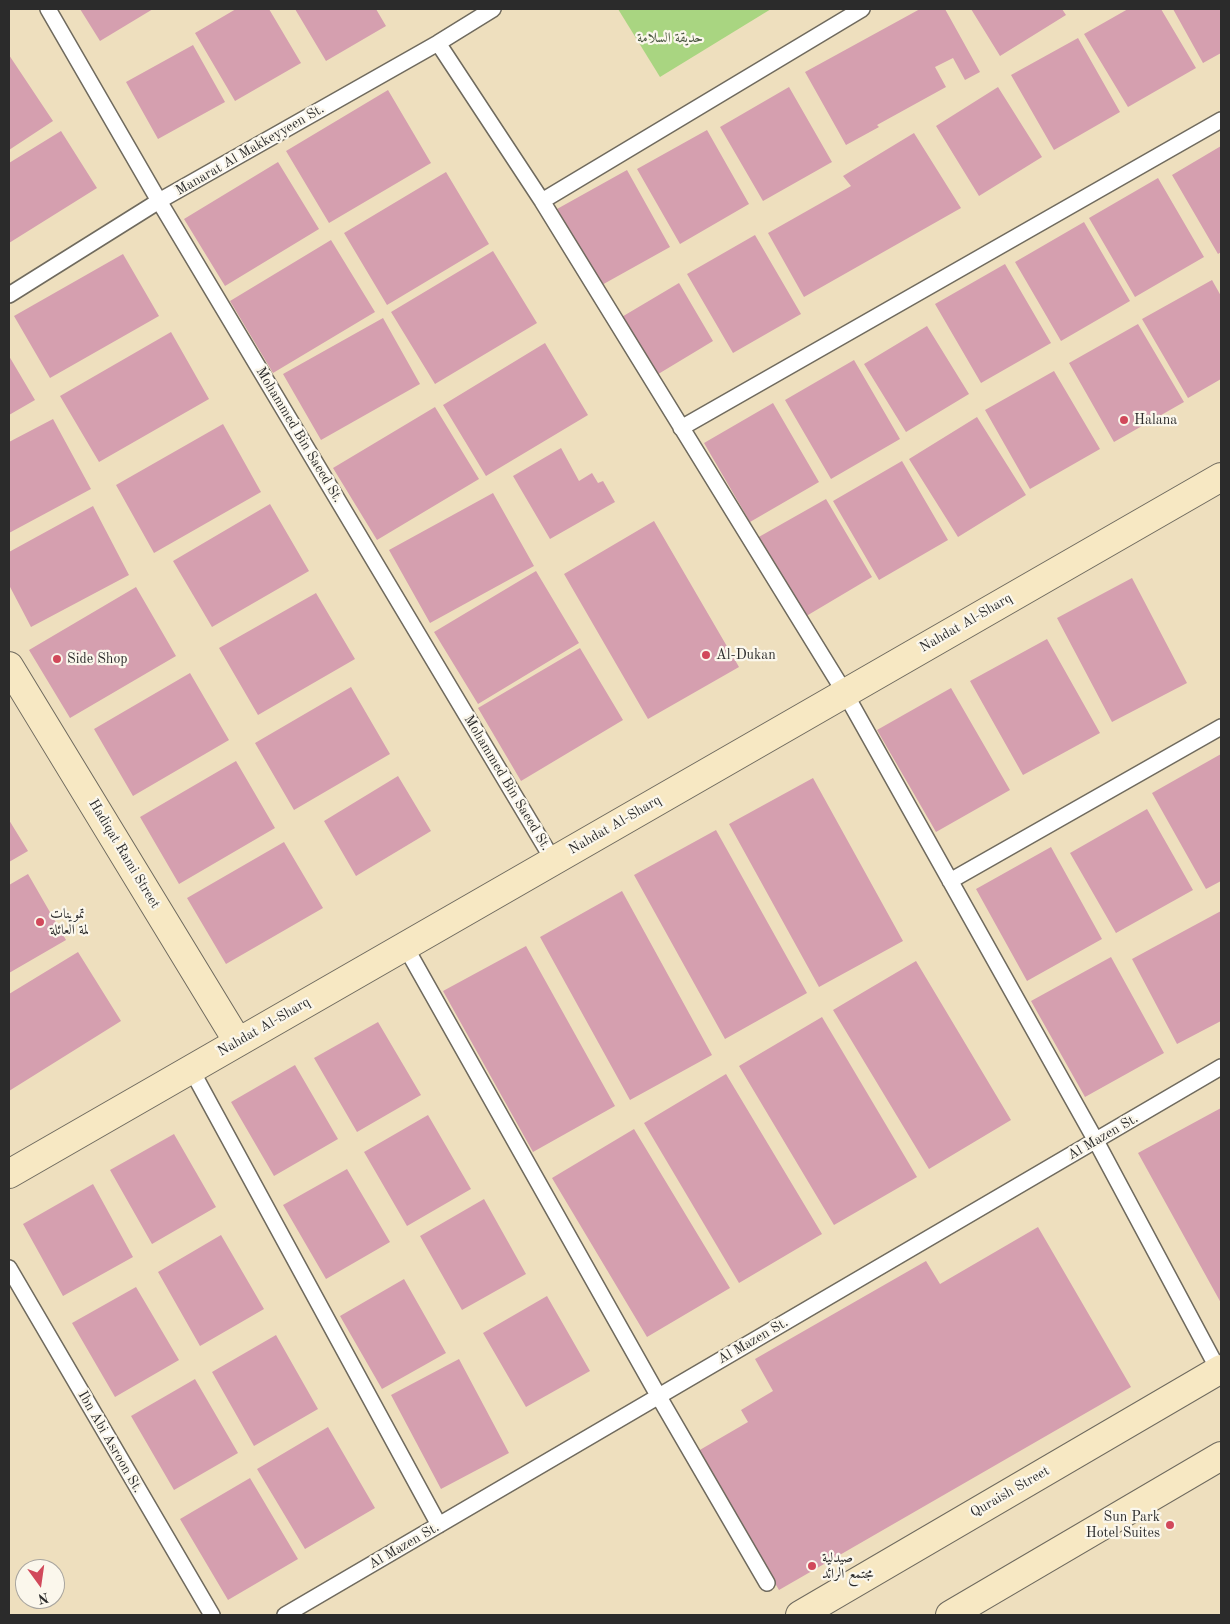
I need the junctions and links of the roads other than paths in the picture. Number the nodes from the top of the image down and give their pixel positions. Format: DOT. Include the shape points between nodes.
graph roads {
  1 [pos="48,9"];
  2 [pos="493,9"];
  3 [pos="862,9"];
  4 [pos="438,43"];
  5 [pos="1221,120"];
  6 [pos="159,201"];
  7 [pos="542,201"];
  8 [pos="9,295"];
  9 [pos="681,428"];
  10 [pos="1221,477"];
  11 [pos="9,666"];
  12 [pos="845,693"];
  13 [pos="1221,727"];
  14 [pos="554,860"];
  15 [pos="950,881"];
  16 [pos="405,946"];
  17 [pos="238,1042"];
  18 [pos="1221,1067"];
  19 [pos="191,1069"];
  20 [pos="1096,1141"];
  21 [pos="9,1174"];
  22 [pos="9,1268"];
  23 [pos="1220,1370"];
  24 [pos="658,1396"];
  25 [pos="1221,1456"];
  26 [pos="439,1525"];
  27 [pos="767,1583"];
  28 [pos="212,1615"];
  29 [pos="285,1615"];
  30 [pos="800,1615"];
  31 [pos="950,1615"];
  1 -- 6 [label="lane, Mohammed Bin Saeed St."];
  2 -- 4 [label="lane, Manarat Al Makkeyyeen St."];
  3 -- 7 [label="lane"];
  4 -- 6 [label="lane, Manarat Al Makkeyyeen St."];
  4 -- 7 [label="lane"];
  5 -- 9 [label="lane"];
  6 -- 8 [label="lane, Manarat Al Makkeyyeen St."];
  6 -- 14 [label="lane, Mohammed Bin Saeed St."];
  7 -- 9 [label="lane"];
  9 -- 12 [label="lane"];
  10 -- 12 [label="street, Nahdat Al-Sharq"];
  11 -- 17 [label="street, Hadiqat Rami Street"];
  12 -- 14 [label="street, Nahdat Al-Sharq"];
  12 -- 15 [label="lane"];
  13 -- 15 [label="lane"];
  14 -- 16 [label="street, Nahdat Al-Sharq"];
  15 -- 20 [label="lane"];
  16 -- 17 [label="street, Nahdat Al-Sharq"];
  16 -- 24 [label="lane"];
  17 -- 19 [label="street, Nahdat Al-Sharq"];
  18 -- 20 [label="lane, Al Mazen St."];
  19 -- 21 [label="street, Nahdat Al-Sharq"];
  19 -- 26 [label="lane"];
  20 -- 23 [label="lane"];
  20 -- 24 [label="lane, Al Mazen St."];
  22 -- 28 [label="lane, Ibn Abi Asroon St."];
  23 -- 30 [label="street, Quraish Street"];
  24 -- 26 [label="lane, Al Mazen St."];
  24 -- 27 [label="lane"];
  25 -- 31 [label="street"];
  26 -- 29 [label="lane, Al Mazen St."];
}
